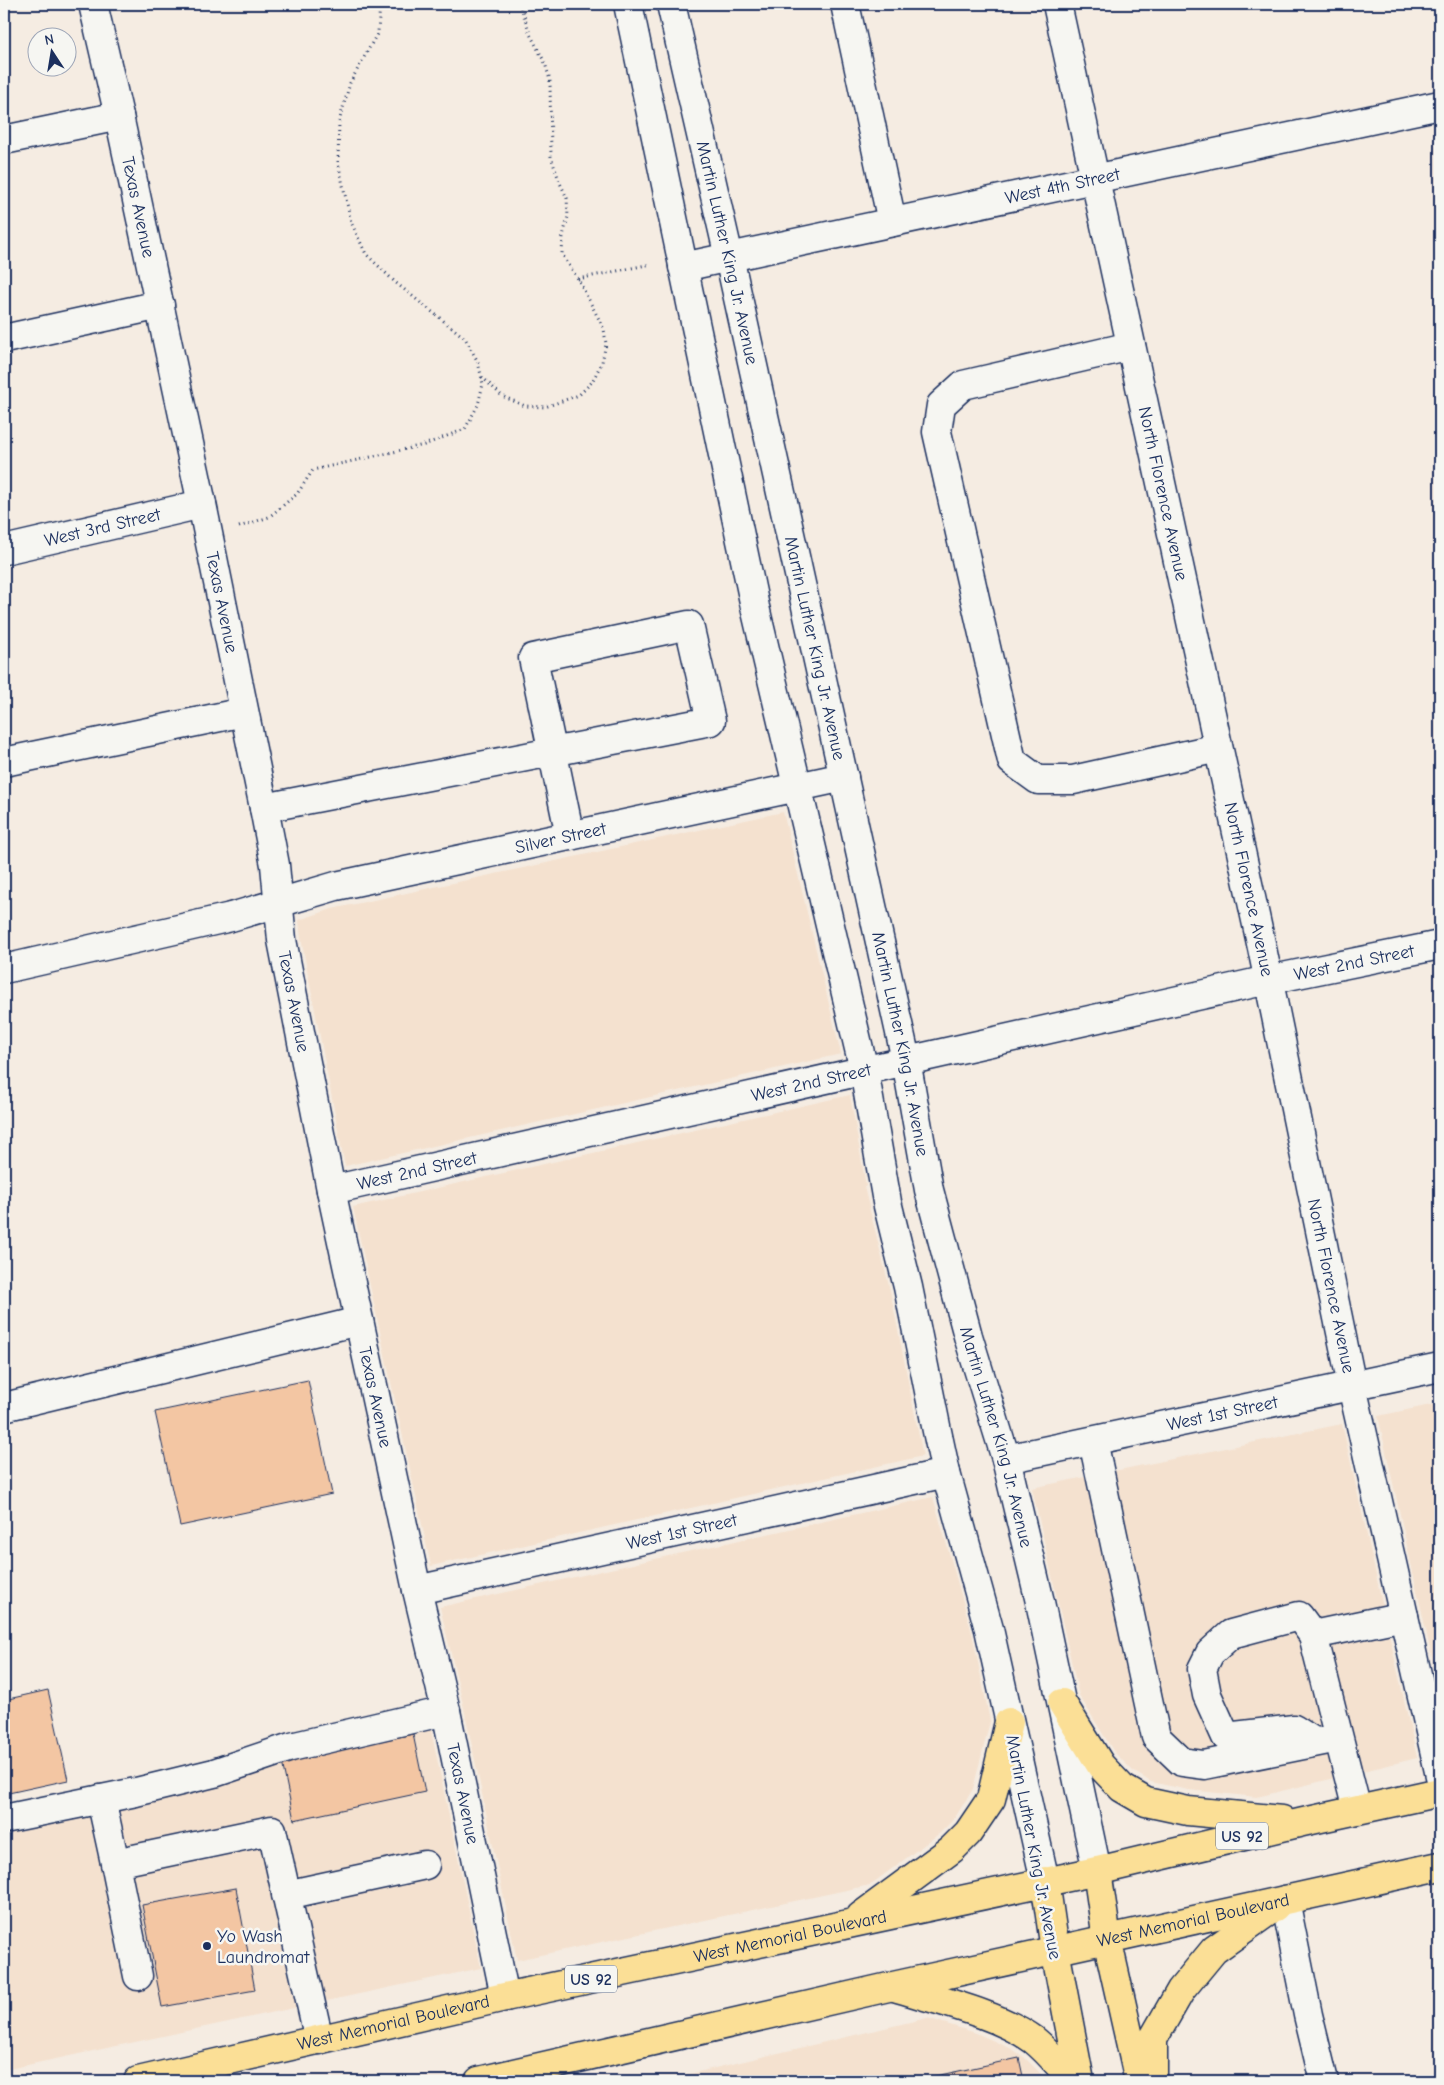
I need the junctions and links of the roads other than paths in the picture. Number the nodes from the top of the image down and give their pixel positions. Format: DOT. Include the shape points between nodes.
graph roads {
  1 [pos="93,4"];
  2 [pos="628,4"];
  3 [pos="671,4"];
  4 [pos="845,4"];
  5 [pos="1057,4"];
  6 [pos="1440,105"];
  7 [pos="119,116"];
  8 [pos="4,140"];
  9 [pos="1094,179"];
  10 [pos="892,222"];
  11 [pos="729,257"];
  12 [pos="671,265"];
  13 [pos="160,305"];
  14 [pos="4,339"];
  15 [pos="1131,346"];
  16 [pos="202,504"];
  17 [pos="4,550"];
  18 [pos="244,712"];
  19 [pos="1218,748"];
  20 [pos="553,752"];
  21 [pos="4,762"];
  22 [pos="844,777"];
  23 [pos="797,788"];
  24 [pos="264,808"];
  25 [pos="570,836"];
  26 [pos="279,904"];
  27 [pos="1440,945"];
  28 [pos="4,969"];
  29 [pos="1268,980"];
  30 [pos="906,1060"];
  31 [pos="864,1070"];
  32 [pos="331,1190"];
  33 [pos="359,1321"];
  34 [pos="1440,1367"];
  35 [pos="1352,1386"];
  36 [pos="4,1407"];
  37 [pos="1093,1441"];
  38 [pos="1006,1459"];
  39 [pos="946,1472"];
  40 [pos="417,1590"];
  41 [pos="1404,1616"];
  42 [pos="1313,1635"];
  43 [pos="1062,1703"];
  44 [pos="446,1711"];
  45 [pos="1009,1722"];
  46 [pos="1328,1741"];
  47 [pos="1440,1776"];
  48 [pos="1440,1792"];
  49 [pos="101,1799"];
  50 [pos="1356,1810"];
  51 [pos="4,1819"];
  52 [pos="1303,1822"];
  53 [pos="115,1863"];
  54 [pos="425,1865"];
  55 [pos="1440,1866"];
  56 [pos="1097,1871"];
  57 [pos="1045,1881"];
  58 [pos="286,1895"];
  59 [pos="1285,1900"];
  60 [pos="852,1923"];
  61 [pos="1107,1939"];
  62 [pos="1055,1950"];
  63 [pos="138,1976"];
  64 [pos="893,1986"];
  65 [pos="505,1997"];
  66 [pos="319,2040"];
  67 [pos="138,2081"];
  68 [pos="479,2081"];
  69 [pos="1074,2081"];
  70 [pos="1080,2081"];
  71 [pos="1139,2081"];
  72 [pos="1153,2081"];
  73 [pos="1324,2081"];
  1 -- 7 [label="street, Texas Avenue"];
  2 -- 12 [label="street, Martin Luther King Jr. Avenue"];
  3 -- 11 [label="street, Martin Luther King Jr. Avenue"];
  4 -- 10 [label="street"];
  5 -- 9 [label="street, North Florence Avenue"];
  6 -- 9 [label="street, West 4th Street"];
  7 -- 8 [label="street"];
  7 -- 13 [label="street, Texas Avenue"];
  9 -- 10 [label="street, West 4th Street"];
  9 -- 15 [label="street, North Florence Avenue"];
  10 -- 11 [label="street, West 4th Street"];
  11 -- 12 [label="street, West 4th Street"];
  11 -- 22 [label="street, Martin Luther King Jr. Avenue"];
  12 -- 23 [label="street, Martin Luther King Jr. Avenue"];
  13 -- 14 [label="street"];
  13 -- 16 [label="street, Texas Avenue"];
  15 -- 19 [label="street, North Florence Avenue"];
  15 -- 19 [label="street" via="963,385 941,405 937,432 1012,760 1038,780 1073,780"];
  16 -- 17 [label="street, West 3rd Street"];
  16 -- 18 [label="street, Texas Avenue"];
  18 -- 21 [label="street"];
  18 -- 24 [label="street, Texas Avenue"];
  19 -- 29 [label="street, North Florence Avenue"];
  20 -- 20 [label="street" via="533,658 689,625 711,721"];
  20 -- 24 [label="street"];
  20 -- 25 [label="street"];
  22 -- 23 [label="street, Silver Street"];
  22 -- 30 [label="street, Martin Luther King Jr. Avenue"];
  23 -- 25 [label="street, Silver Street"];
  23 -- 31 [label="street, Martin Luther King Jr. Avenue"];
  24 -- 26 [label="street, Texas Avenue"];
  25 -- 26 [label="street, Silver Street" via="336,886"];
  26 -- 28 [label="street"];
  26 -- 32 [label="street, Texas Avenue" via="282,940"];
  27 -- 29 [label="street, West 2nd Street"];
  29 -- 30 [label="street, West 2nd Street"];
  29 -- 35 [label="street, North Florence Avenue"];
  30 -- 31 [label="street, West 2nd Street"];
  30 -- 38 [label="street, Martin Luther King Jr. Avenue" via="929,1190 968,1336"];
  31 -- 32 [label="street, West 2nd Street"];
  31 -- 39 [label="street, Martin Luther King Jr. Avenue" via="887,1202"];
  32 -- 33 [label="street, Texas Avenue"];
  33 -- 36 [label="street"];
  33 -- 40 [label="street, Texas Avenue"];
  34 -- 35 [label="street, West 1st Street"];
  35 -- 37 [label="street, West 1st Street"];
  35 -- 41 [label="street, North Florence Avenue"];
  37 -- 38 [label="street, West 1st Street"];
  37 -- 46 [label="street" via="1156,1738 1182,1762 1204,1766"];
  38 -- 43 [label="street, Martin Luther King Jr. Avenue"];
  39 -- 40 [label="street, West 1st Street"];
  39 -- 45 [label="street, Martin Luther King Jr. Avenue" via="990,1629"];
  40 -- 44 [label="street, Texas Avenue"];
  41 -- 42 [label="street"];
  41 -- 47 [label="street, North Florence Avenue"];
  42 -- 46 [label="street"];
  42 -- 46 [label="street" via="1299,1616 1231,1634 1210,1653 1202,1669 1207,1695 1226,1737 1294,1729"];
  43 -- 52 [label="main road" via="1100,1766 1122,1788 1146,1802 1188,1811"];
  43 -- 56 [label="street, Martin Luther King Jr. Avenue"];
  44 -- 49 [label="street" via="291,1747 214,1773"];
  44 -- 65 [label="street, Texas Avenue"];
  45 -- 57 [label="street, Martin Luther King Jr. Avenue"];
  45 -- 60 [label="main road" via="990,1799 968,1833 952,1849"];
  46 -- 50 [label="street"];
  48 -- 50 [label="main road, West Memorial Boulevard / US 92"];
  49 -- 51 [label="street"];
  49 -- 53 [label="street"];
  50 -- 52 [label="main road, West Memorial Boulevard / US 92"];
  52 -- 56 [label="main road, West Memorial Boulevard / US 92"];
  53 -- 58 [label="street" via="272,1830"];
  53 -- 63 [label="street"];
  54 -- 58 [label="street"];
  55 -- 59 [label="main road, West Memorial Boulevard"];
  56 -- 57 [label="main road, West Memorial Boulevard / US 92"];
  56 -- 61 [label="main road, Martin Luther King Jr. Avenue"];
  57 -- 60 [label="main road, West Memorial Boulevard / US 92"];
  57 -- 62 [label="main road, Martin Luther King Jr. Avenue"];
  58 -- 66 [label="street"];
  59 -- 61 [label="main road, West Memorial Boulevard"];
  59 -- 72 [label="main road" via="1214,1950 1181,1990 1153,2040"];
  59 -- 73 [label="street"];
  60 -- 65 [label="main road, West Memorial Boulevard / US 92"];
  61 -- 62 [label="main road, West Memorial Boulevard"];
  61 -- 71 [label="main road, Martin Luther King Jr. Avenue"];
  62 -- 64 [label="main road, West Memorial Boulevard"];
  62 -- 70 [label="main road, Martin Luther King Jr. Avenue"];
  64 -- 68 [label="main road, West Memorial Boulevard"];
  64 -- 69 [label="main road" via="981,2014 1019,2030 1035,2041"];
  65 -- 66 [label="main road, West Memorial Boulevard / US 92"];
  66 -- 67 [label="main road, West Memorial Boulevard / US 92"];
}
